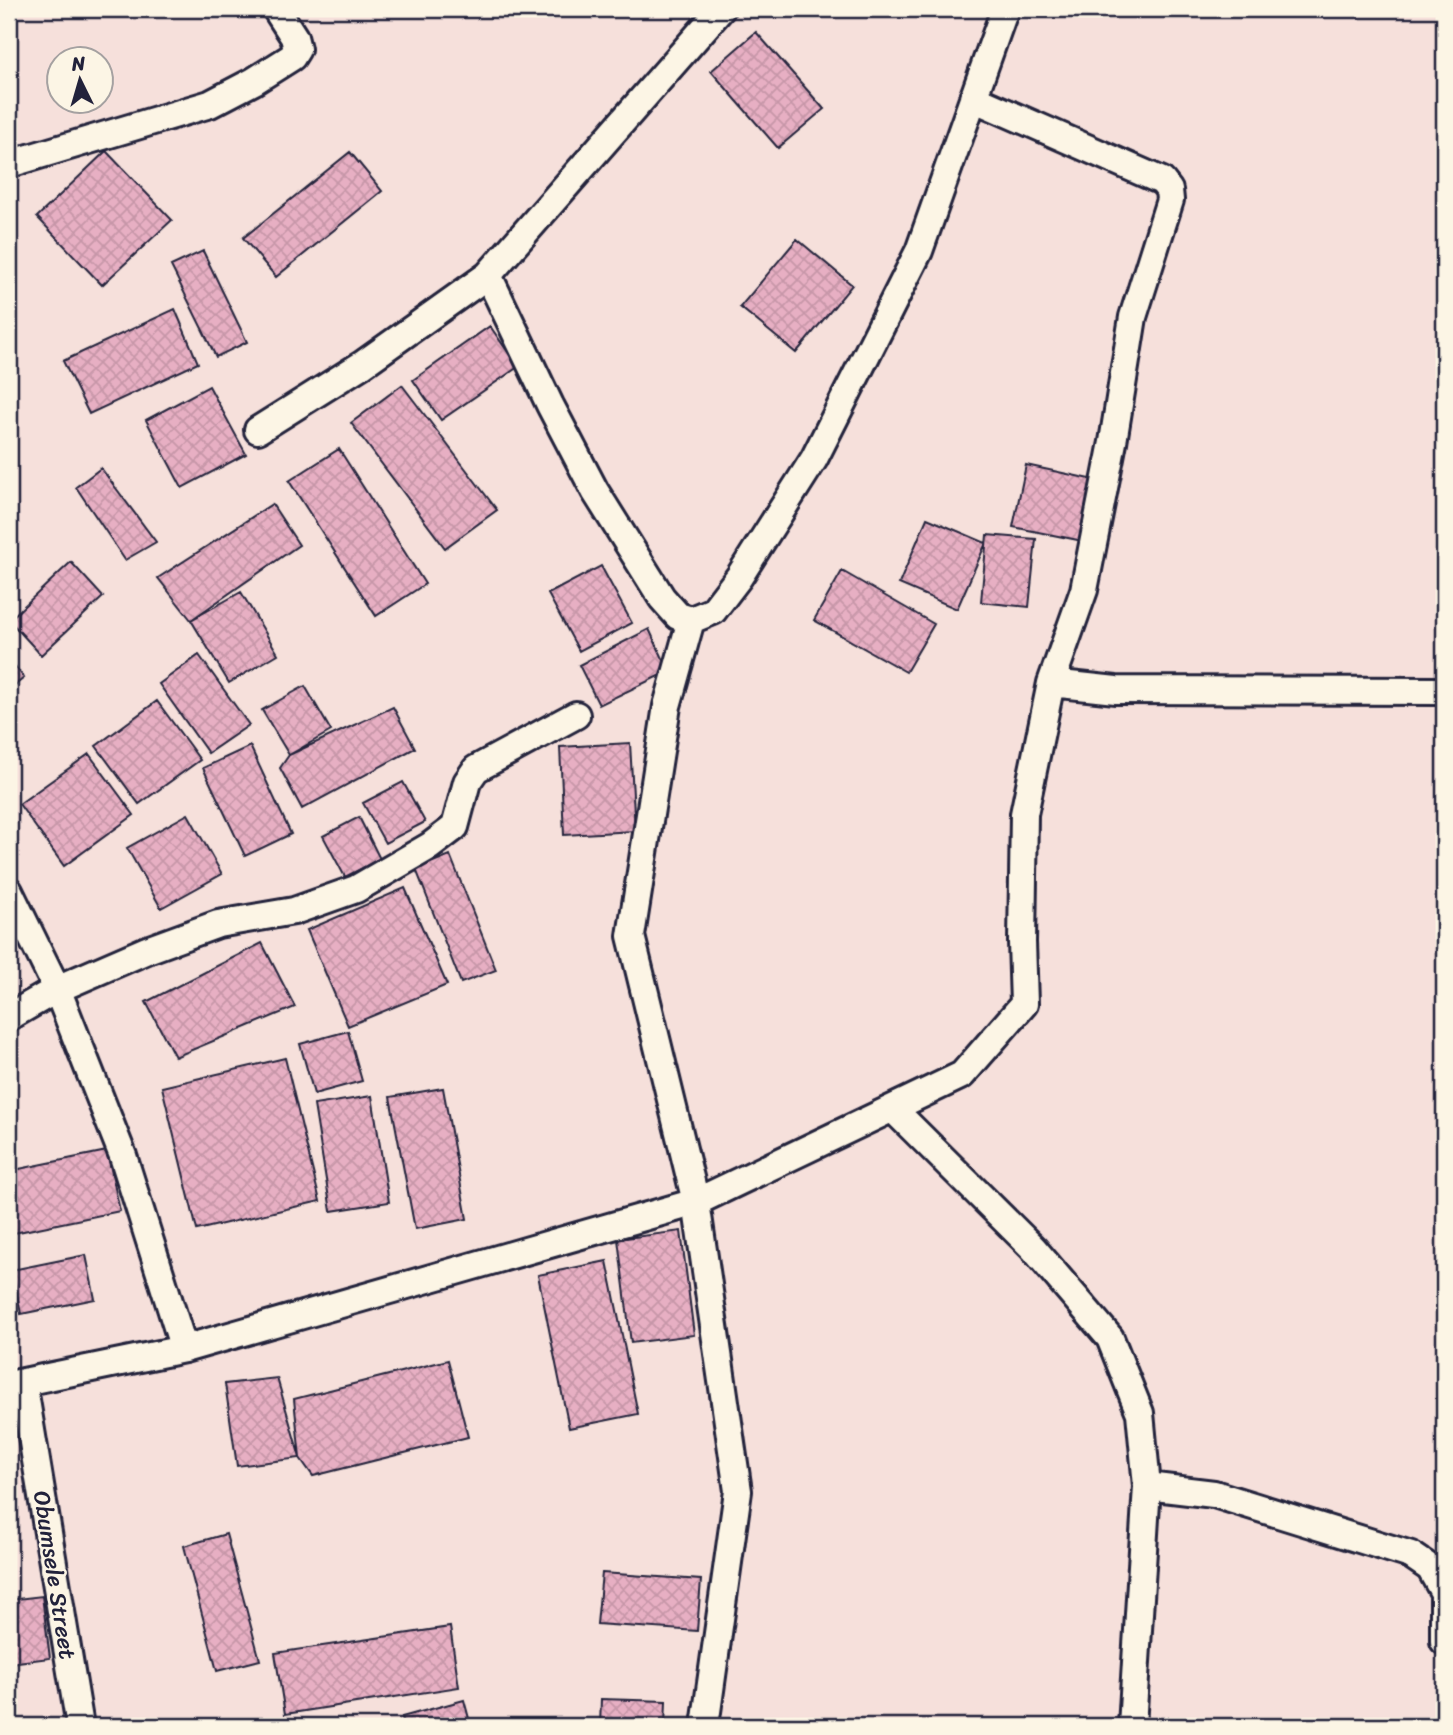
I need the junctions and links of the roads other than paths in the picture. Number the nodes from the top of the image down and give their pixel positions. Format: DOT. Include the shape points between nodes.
graph roads {
  1 [pos="276,9"];
  2 [pos="721,9"];
  3 [pos="1005,9"];
  4 [pos="973,99"];
  5 [pos="9,164"];
  6 [pos="488,275"];
  7 [pos="258,430"];
  8 [pos="691,620"];
  9 [pos="1051,682"];
  10 [pos="1444,691"];
  11 [pos="576,715"];
  12 [pos="9,891"];
  13 [pos="57,989"];
  14 [pos="9,1017"];
  15 [pos="893,1109"];
  16 [pos="696,1202"];
  17 [pos="184,1349"];
  18 [pos="16,1383"];
  19 [pos="1147,1486"];
  20 [pos="1444,1641"];
  21 [pos="80,1726"];
  22 [pos="705,1726"];
  23 [pos="1132,1726"];
  1 -- 5 [label="street" via="297,49 254,82 210,104"];
  2 -- 6 [label="street"];
  3 -- 4 [label="street"];
  4 -- 8 [label="street" via="919,251 814,458 739,577 713,611"];
  4 -- 9 [label="street" via="1163,181 1169,190 1170,200 1133,317 1084,590"];
  6 -- 7 [label="street" via="363,364"];
  6 -- 8 [label="street" via="595,491 662,598 678,617"];
  8 -- 16 [label="street" via="667,706 631,936"];
  9 -- 10 [label="street" via="1116,690"];
  9 -- 15 [label="street" via="1024,814 1024,1004 962,1075"];
  11 -- 13 [label="street" via="476,769 467,782 455,827 356,889 294,911 218,924"];
  12 -- 13 [label="street"];
  13 -- 14 [label="street"];
  13 -- 17 [label="street" via="123,1156"];
  15 -- 16 [label="street"];
  15 -- 19 [label="street" via="1033,1248 1110,1338 1140,1413"];
  16 -- 17 [label="street"];
  16 -- 22 [label="street" via="738,1491"];
  17 -- 18 [label="street"];
  18 -- 21 [label="street, Obumsele Street"];
  19 -- 20 [label="street" via="1214,1494 1411,1555 1430,1568 1444,1593"];
  19 -- 23 [label="street"];
}
